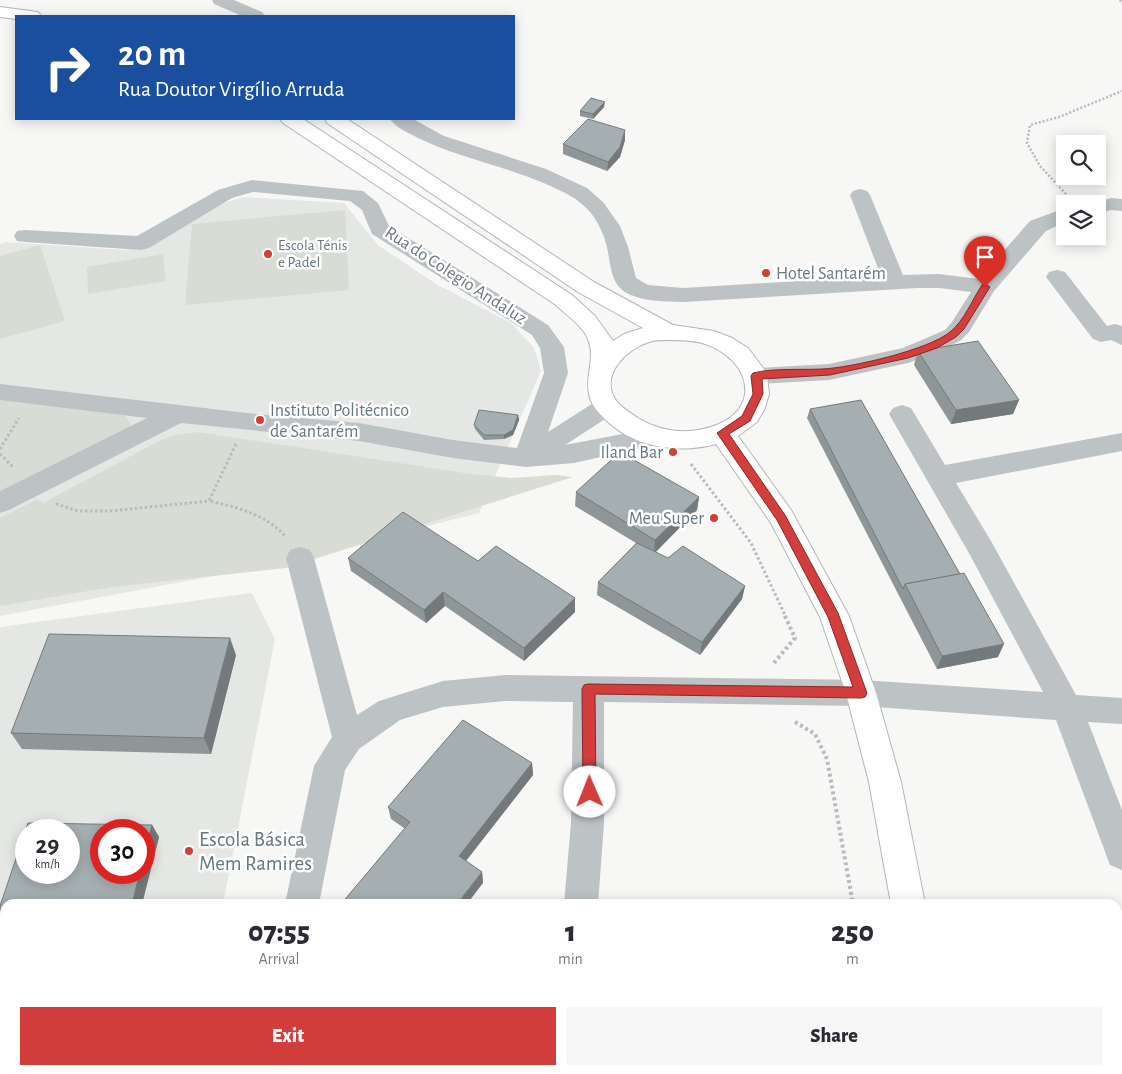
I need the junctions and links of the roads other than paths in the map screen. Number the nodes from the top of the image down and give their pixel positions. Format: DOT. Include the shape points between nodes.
graph roads {
  1 [pos="220,0"];
  2 [pos="0,12"];
  3 [pos="24,15"];
  4 [pos="254,15"];
  5 [pos="0,26"];
  6 [pos="15,28"];
  7 [pos="292,120"];
  8 [pos="336,120"];
  9 [pos="401,120"];
  10 [pos="860,195"];
  11 [pos="1106,205"];
  12 [pos="1122,205"];
  13 [pos="1056,213"];
  14 [pos="25,236"];
  15 [pos="1058,277"];
  16 [pos="895,282"];
  17 [pos="985,287"];
  18 [pos="668,332"];
  19 [pos="1122,337"];
  20 [pos="603,364"];
  21 [pos="756,376"];
  22 [pos="0,392"];
  23 [pos="607,406"];
  24 [pos="179,413"];
  25 [pos="902,414"];
  26 [pos="722,433"];
  27 [pos="654,437"];
  28 [pos="1122,442"];
  29 [pos="526,458"];
  30 [pos="939,476"];
  31 [pos="0,503"];
  32 [pos="300,558"];
  33 [pos="588,689"];
  34 [pos="861,693"];
  35 [pos="1066,708"];
  36 [pos="1122,711"];
  37 [pos="348,739"];
  38 [pos="1122,854"];
  39 [pos="303,899"];
  40 [pos="582,899"];
  41 [pos="907,899"];
  1 -- 4 [label="street"];
  2 -- 3 [label="main road"];
  5 -- 6 [label="main road"];
  7 -- 20 [label="main road" via="564,300 587,321 601,340"];
  8 -- 18 [label="main road" via="586,287"];
  9 -- 16 [label="street" via="447,144 543,175 591,201 614,234 621,268 628,283 640,290 683,295"];
  10 -- 16 [label="street"];
  11 -- 12 [label="street"];
  13 -- 17 [label="street" via="1038,226"];
  14 -- 29 [label="street, Rua do Colegio Andaluz" via="140,243 225,194 252,186 356,194 371,207 380,228 540,330 552,347 556,373"];
  15 -- 19 [label="street" via="1101,334 1115,332"];
  16 -- 17 [label="street" via="939,281"];
  17 -- 21 [label="street" via="961,327 934,345 908,355 830,372"];
  18 -- 20 [label="main road" via="642,336 617,348"];
  18 -- 21 [label="main road" via="705,336 728,346 745,358"];
  20 -- 23 [label="main road" via="598,385"];
  21 -- 26 [label="main road" via="758,394 746,418"];
  22 -- 24 [label="street"];
  23 -- 27 [label="main road" via="628,426"];
  23 -- 29 [label="street"];
  24 -- 29 [label="street" via="359,432"];
  24 -- 31 [label="street"];
  25 -- 30 [label="street"];
  26 -- 27 [label="main road" via="696,440"];
  26 -- 34 [label="main road" via="781,518 834,616"];
  27 -- 29 [label="street" via="574,454"];
  28 -- 30 [label="street"];
  30 -- 35 [label="street"];
  32 -- 37 [label="street"];
  33 -- 34 [label="street"];
  33 -- 37 [label="street" via="505,688 442,694 390,710"];
  33 -- 40 [label="street" via="590,792"];
  34 -- 35 [label="street"];
  34 -- 41 [label="main road" via="885,782"];
  35 -- 36 [label="street"];
  35 -- 38 [label="street"];
  37 -- 39 [label="street" via="330,766"];
}
